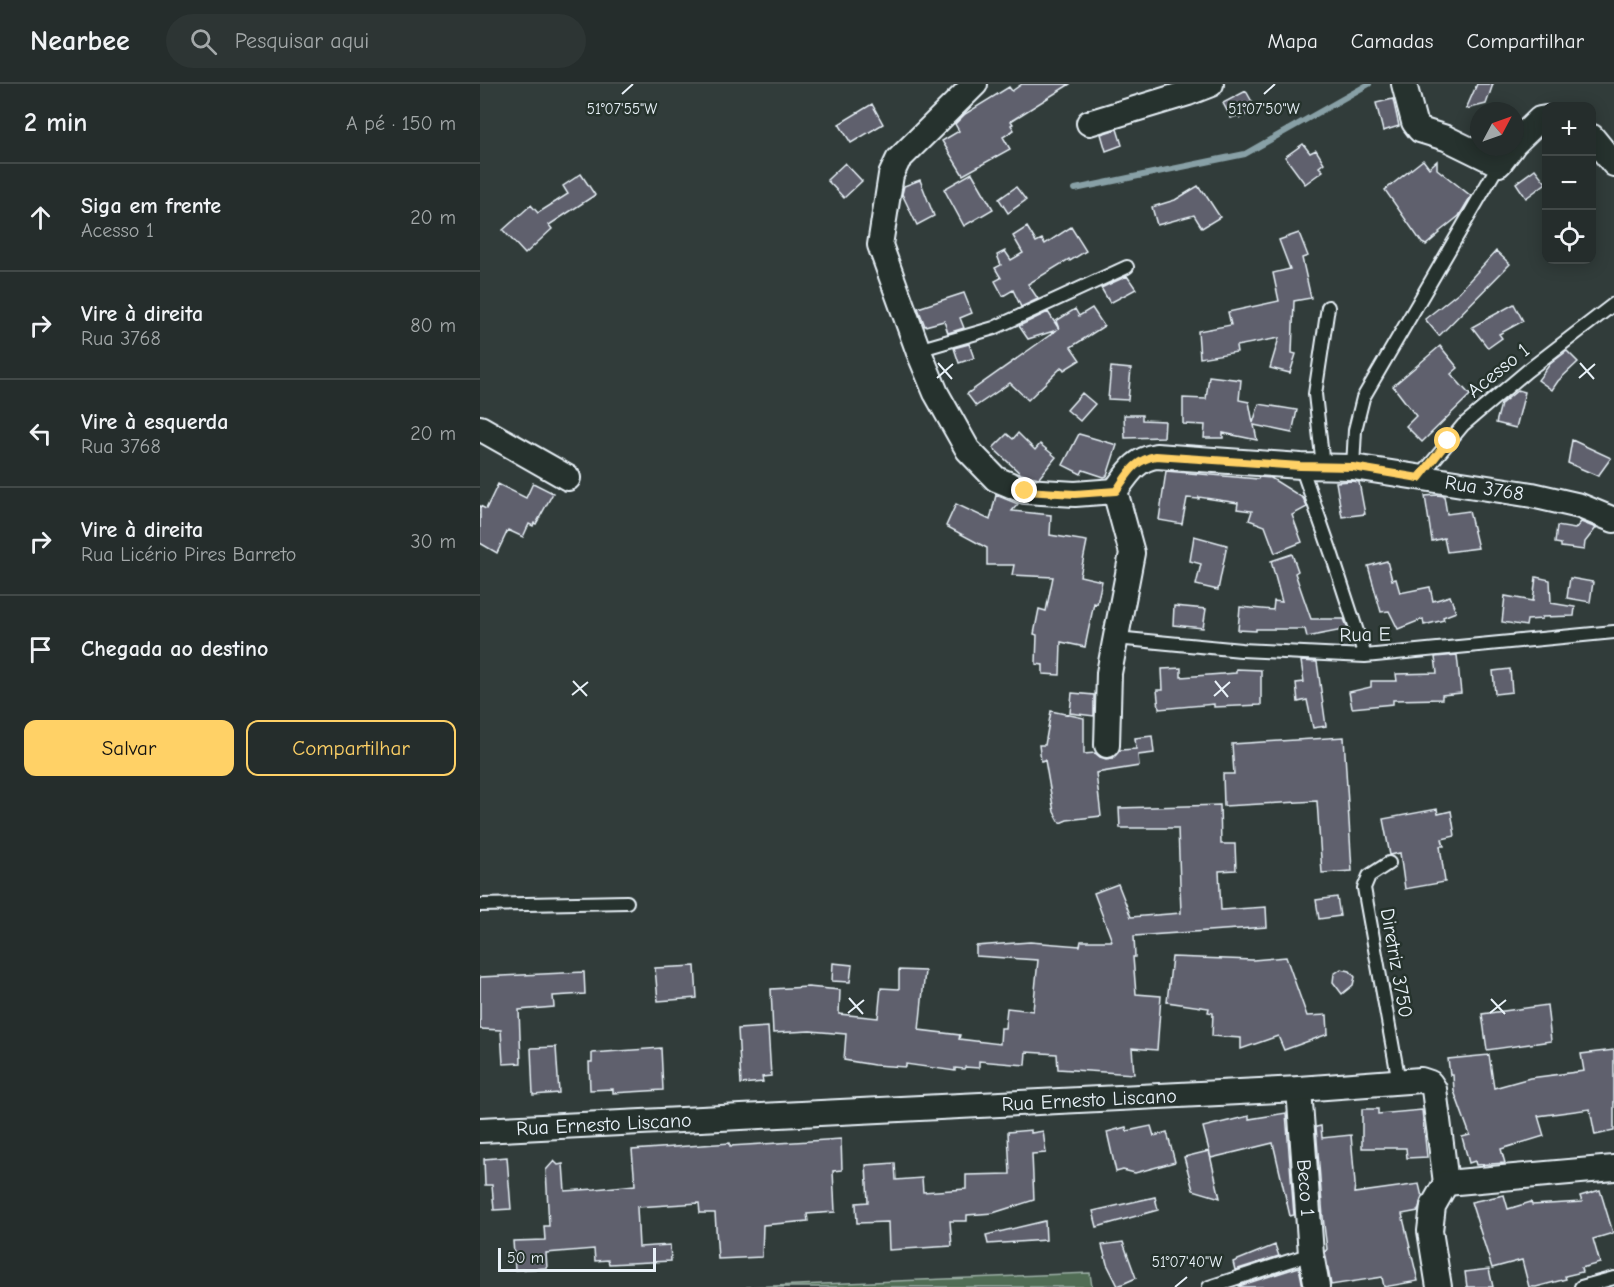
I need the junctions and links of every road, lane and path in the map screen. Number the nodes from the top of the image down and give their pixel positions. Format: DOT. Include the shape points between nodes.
graph roads {
  1 [pos="975,84"];
  2 [pos="1211,84"];
  3 [pos="1404,84"];
  4 [pos="1185,89"];
  5 [pos="1542,119"];
  6 [pos="1089,123"];
  7 [pos="1524,134"];
  8 [pos="1596,142"];
  9 [pos="1470,145"];
  10 [pos="1505,156"];
  11 [pos="1614,164"];
  12 [pos="1127,267"];
  13 [pos="1614,304"];
  14 [pos="1328,307"];
  15 [pos="918,350"];
  16 [pos="480,428"];
  17 [pos="1312,466"];
  18 [pos="1353,467"];
  19 [pos="568,478"];
  20 [pos="1419,478"];
  21 [pos="1116,491"];
  22 [pos="1614,520"];
  23 [pos="1614,632"];
  24 [pos="1116,638"];
  25 [pos="1365,656"];
  26 [pos="1107,745"];
  27 [pos="1389,863"];
  28 [pos="627,902"];
  29 [pos="480,905"];
  30 [pos="1399,1082"];
  31 [pos="1299,1089"];
  32 [pos="480,1130"];
  33 [pos="1614,1168"];
  34 [pos="1446,1183"];
  35 [pos="1311,1254"];
  36 [pos="1614,1278"];
  37 [pos="1209,1287"];
  38 [pos="1317,1287"];
  39 [pos="1439,1287"];
  40 [pos="1581,1287"];
  1 -- 15 [label="street" via="898,160 891,176 880,245"];
  2 -- 4 [label="street"];
  3 -- 9 [label="street" via="1414,122 1420,130"];
  4 -- 6 [label="street"];
  5 -- 7 [label="street"];
  8 -- 11 [label="street"];
  10 -- 18 [label="lane" via="1363,398 1355,430"];
  12 -- 15 [label="lane" via="994,328"];
  13 -- 20 [label="lane, Acesso 1" via="1462,425"];
  14 -- 17 [label="lane" via="1315,394"];
  15 -- 21 [label="street" via="936,393 968,450 996,479 1025,491"];
  16 -- 19 [label="street"];
  17 -- 18 [label="street, Rua 3768"];
  17 -- 21 [label="street, Rua 3768" via="1156,456 1143,458"];
  17 -- 25 [label="lane" via="1332,555"];
  18 -- 20 [label="street, Rua 3768"];
  20 -- 22 [label="street, Rua 3768" via="1532,495 1580,506"];
  21 -- 24 [label="street" via="1132,553"];
  23 -- 25 [label="lane, Rua E"];
  24 -- 25 [label="lane, Rua E"];
  24 -- 26 [label="street" via="1109,673"];
  27 -- 30 [label="lane, Diretriz 3750" via="1369,876 1364,888"];
  28 -- 29 [label="lane"];
  30 -- 31 [label="street, Rua Ernesto Liscano"];
  30 -- 34 [label="street, Rua Ernesto Liscano" via="1421,1080 1434,1089"];
  31 -- 32 [label="street, Rua Ernesto Liscano"];
  31 -- 35 [label="street, Beco 1"];
  33 -- 34 [label="street"];
  34 -- 39 [label="street" via="1433,1206 1430,1231"];
  35 -- 37 [label="lane"];
  35 -- 38 [label="street, Beco 1"];
  36 -- 40 [label="lane"];
}
